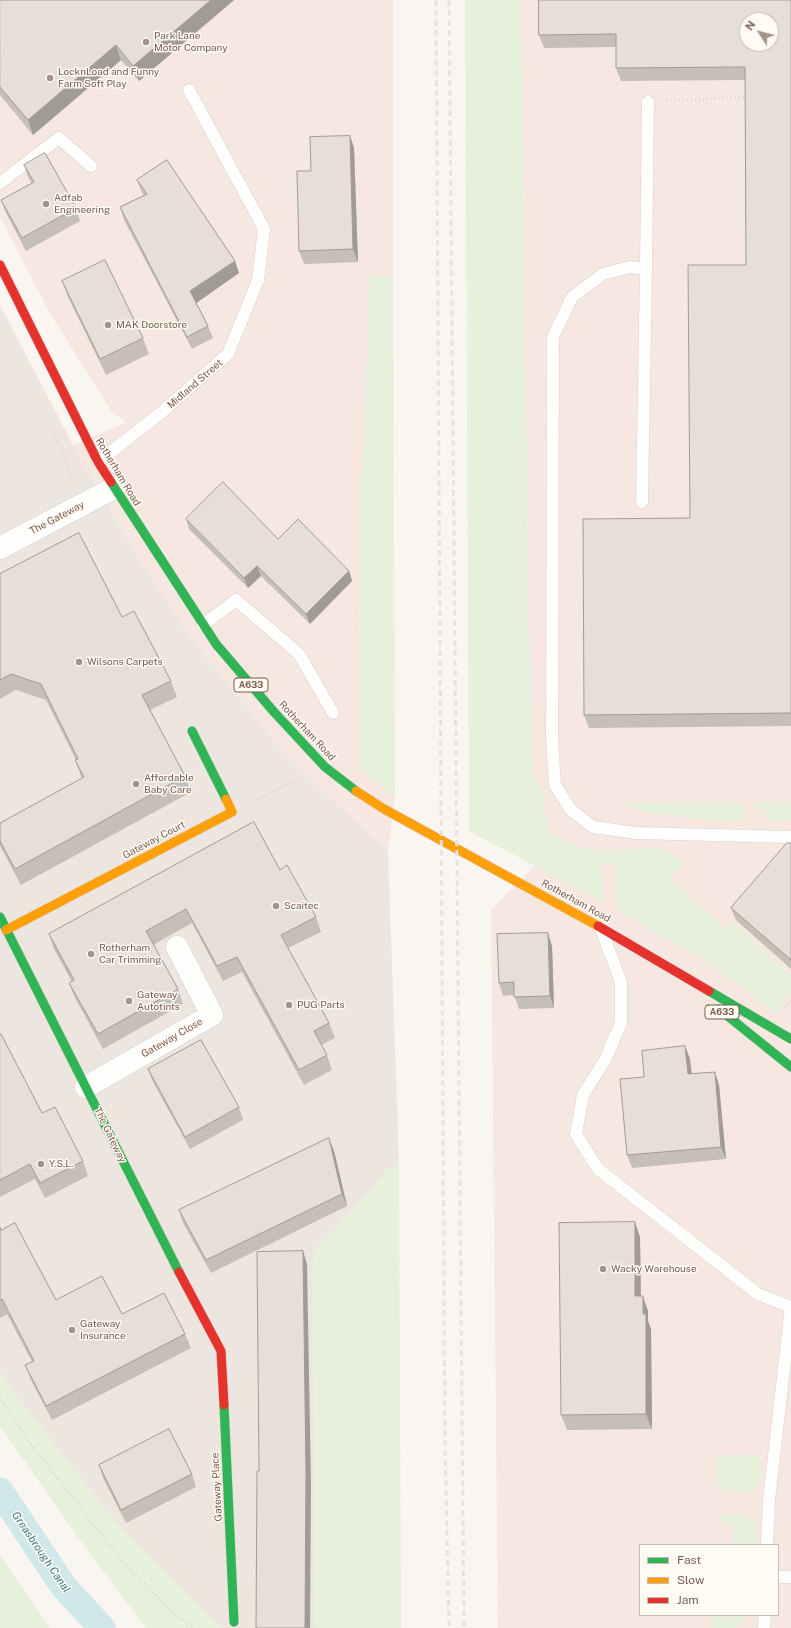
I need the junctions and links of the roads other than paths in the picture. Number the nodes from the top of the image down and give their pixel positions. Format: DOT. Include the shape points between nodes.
graph roads {
  1 [pos="189,90"];
  2 [pos="648,102"];
  3 [pos="91,166"];
  4 [pos="0,183"];
  5 [pos="0,265"];
  6 [pos="646,269"];
  7 [pos="98,462"];
  8 [pos="114,488"];
  9 [pos="642,502"];
  10 [pos="0,548"];
  11 [pos="203,625"];
  12 [pos="333,713"];
  13 [pos="192,731"];
  14 [pos="791,837"];
  15 [pos="0,917"];
  16 [pos="600,927"];
  17 [pos="6,930"];
  18 [pos="177,947"];
  19 [pos="654,958"];
  20 [pos="791,1039"];
  21 [pos="791,1067"];
  22 [pos="86,1087"];
  23 [pos="791,1307"];
  24 [pos="221,1351"];
  25 [pos="767,1544"];
  26 [pos="779,1577"];
  27 [pos="791,1577"];
  28 [pos="765,1616"];
  29 [pos="234,1622"];
  30 [pos="764,1628"];
  1 -- 7 [label="lane, Midland Street" via="264,229 258,280 228,354 162,412"];
  2 -- 6 [label="lane"];
  3 -- 4 [label="lane" via="59,138"];
  5 -- 7 [label="main road, Rotherham Road / A633"];
  6 -- 9 [label="lane"];
  6 -- 14 [label="lane" via="630,267 603,274 572,297 553,336 552,740 555,785 571,810 593,826 636,833"];
  7 -- 8 [label="main road, Rotherham Road / A633"];
  8 -- 10 [label="street, The Gateway"];
  8 -- 11 [label="main road, Rotherham Road / A633"];
  11 -- 12 [label="lane" via="236,600 299,654"];
  11 -- 16 [label="main road, Rotherham Road / A633" via="269,706 325,767 348,786 384,809"];
  13 -- 17 [label="main road, Gateway Court" via="232,812"];
  15 -- 17 [label="main road, The Gateway"];
  16 -- 19 [label="main road, Rotherham Road / A633"];
  16 -- 23 [label="lane" via="621,982 621,1024 605,1060 583,1095 576,1134 598,1169 604,1174 758,1294"];
  17 -- 22 [label="main road, The Gateway"];
  18 -- 22 [label="street, Gateway Close" via="212,1015"];
  19 -- 20 [label="main road, Rotherham Road / A633"];
  19 -- 21 [label="main road, Rotherham Road / A633"];
  22 -- 24 [label="main road, The Gateway" via="158,1233"];
  23 -- 25 [label="lane" via="769,1500"];
  24 -- 29 [label="main road, Gateway Place"];
  26 -- 27 [label="lane"];
  28 -- 30 [label="lane"];
}
